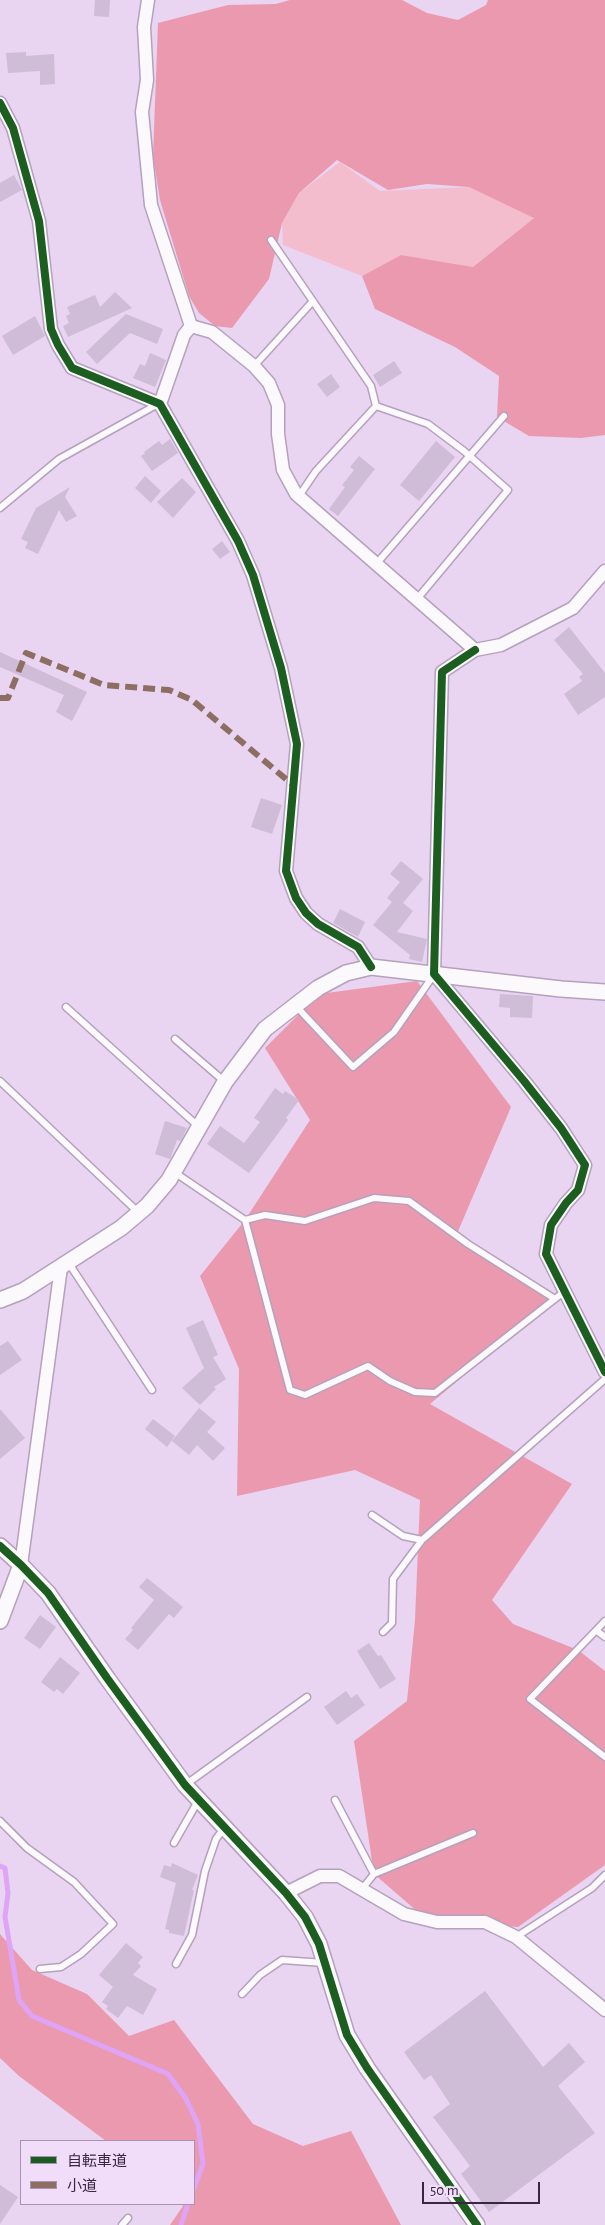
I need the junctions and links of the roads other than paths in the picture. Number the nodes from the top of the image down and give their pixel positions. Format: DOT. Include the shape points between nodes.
graph roads {
  1 [pos="148,0"];
  2 [pos="0,103"];
  3 [pos="271,240"];
  4 [pos="313,301"];
  5 [pos="191,326"];
  6 [pos="254,366"];
  7 [pos="160,404"];
  8 [pos="376,406"];
  9 [pos="504,416"];
  10 [pos="469,455"];
  11 [pos="299,496"];
  12 [pos="0,508"];
  13 [pos="377,563"];
  14 [pos="605,571"];
  15 [pos="417,599"];
  16 [pos="475,650"];
  17 [pos="371,967"];
  18 [pos="434,974"];
  19 [pos="605,992"];
  20 [pos="294,1004"];
  21 [pos="66,1007"];
  22 [pos="175,1040"];
  23 [pos="0,1081"];
  24 [pos="225,1082"];
  25 [pos="199,1127"];
  26 [pos="174,1172"];
  27 [pos="139,1213"];
  28 [pos="245,1220"];
  29 [pos="64,1264"];
  30 [pos="560,1295"];
  31 [pos="0,1300"];
  32 [pos="605,1372"];
  33 [pos="605,1379"];
  34 [pos="152,1390"];
  35 [pos="372,1515"];
  36 [pos="422,1540"];
  37 [pos="0,1546"];
  38 [pos="22,1564"];
  39 [pos="0,1621"];
  40 [pos="605,1621"];
  41 [pos="597,1631"];
  42 [pos="383,1632"];
  43 [pos="605,1636"];
  44 [pos="307,1697"];
  45 [pos="605,1757"];
  46 [pos="185,1785"];
  47 [pos="198,1800"];
  48 [pos="334,1800"];
  49 [pos="0,1821"];
  50 [pos="224,1827"];
  51 [pos="472,1833"];
  52 [pos="174,1843"];
  53 [pos="374,1874"];
  54 [pos="605,1875"];
  55 [pos="362,1889"];
  56 [pos="286,1893"];
  57 [pos="516,1937"];
  58 [pos="176,1964"];
  59 [pos="325,1964"];
  60 [pos="40,1969"];
  61 [pos="242,1994"];
  62 [pos="605,2010"];
  63 [pos="128,2218"];
  64 [pos="122,2225"];
  65 [pos="477,2225"];
  1 -- 5 [label="street" via="144,27 146,80 142,112 151,205"];
  2 -- 7 [label="street" via="13,128 39,221 51,329 58,345 72,368"];
  3 -- 4 [label="lane"];
  4 -- 6 [label="lane"];
  4 -- 8 [label="lane" via="371,386"];
  5 -- 6 [label="street" via="212,332"];
  5 -- 7 [label="street" via="184,335"];
  6 -- 11 [label="street" via="269,383 278,405 283,470"];
  7 -- 12 [label="lane" via="59,458"];
  7 -- 17 [label="street" via="238,541 253,575 281,668 297,744 286,853 286,871 296,898 318,924 358,947"];
  8 -- 10 [label="lane" via="428,424"];
  8 -- 11 [label="lane" via="316,471"];
  9 -- 10 [label="lane"];
  10 -- 13 [label="lane"];
  10 -- 15 [label="lane" via="508,490"];
  11 -- 13 [label="street"];
  13 -- 15 [label="street"];
  14 -- 16 [label="street" via="573,608 501,646"];
  15 -- 16 [label="street"];
  16 -- 18 [label="street" via="442,672"];
  17 -- 18 [label="street"];
  17 -- 20 [label="street" via="346,973"];
  18 -- 19 [label="street" via="561,990"];
  18 -- 20 [label="lane" via="394,1032 353,1067"];
  18 -- 30 [label="street" via="524,1081 586,1165 578,1190 551,1225 546,1254"];
  20 -- 24 [label="street" via="264,1029"];
  21 -- 25 [label="lane"];
  22 -- 24 [label="lane"];
  23 -- 27 [label="lane"];
  24 -- 25 [label="street"];
  25 -- 26 [label="street"];
  26 -- 27 [label="street"];
  26 -- 28 [label="lane"];
  27 -- 29 [label="street"];
  28 -- 30 [label="lane" via="265,1215 305,1221 374,1198 409,1201 468,1244"];
  28 -- 30 [label="lane" via="290,1390 305,1395 368,1366 415,1392 435,1393"];
  29 -- 31 [label="street" via="23,1291"];
  29 -- 34 [label="lane"];
  29 -- 38 [label="street"];
  30 -- 32 [label="street"];
  33 -- 36 [label="lane"];
  35 -- 36 [label="lane" via="403,1536"];
  36 -- 42 [label="lane" via="393,1579 392,1623"];
  37 -- 38 [label="street"];
  38 -- 39 [label="street"];
  38 -- 46 [label="street" via="48,1593"];
  40 -- 41 [label="lane"];
  41 -- 43 [label="lane"];
  41 -- 45 [label="lane" via="530,1699"];
  44 -- 46 [label="lane"];
  46 -- 47 [label="street"];
  47 -- 50 [label="street"];
  47 -- 52 [label="lane"];
  48 -- 53 [label="lane"];
  49 -- 60 [label="lane" via="27,1848 74,1882 113,1924 62,1967"];
  50 -- 56 [label="street"];
  50 -- 58 [label="lane" via="216,1839 205,1871 192,1935"];
  51 -- 53 [label="lane"];
  53 -- 55 [label="lane"];
  54 -- 57 [label="lane" via="592,1888"];
  55 -- 56 [label="street" via="339,1876 320,1876"];
  55 -- 57 [label="street" via="404,1914 437,1922 484,1922"];
  56 -- 59 [label="street" via="305,1917"];
  57 -- 62 [label="street"];
  59 -- 61 [label="lane" via="282,1960 260,1975"];
  59 -- 65 [label="street" via="346,2036"];
  63 -- 64 [label="lane"];
}
